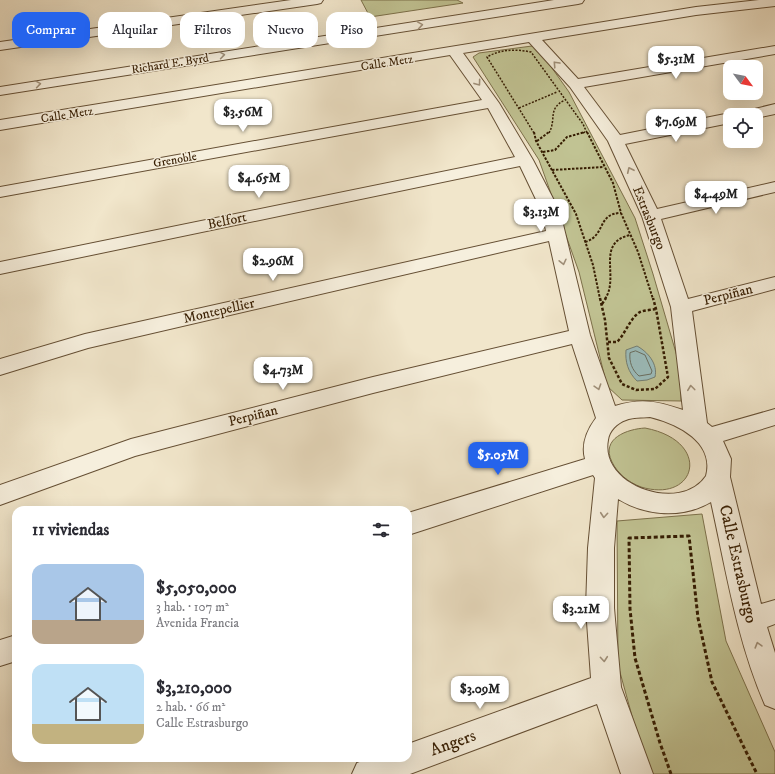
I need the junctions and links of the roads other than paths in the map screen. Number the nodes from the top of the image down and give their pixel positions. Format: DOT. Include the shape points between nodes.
graph roads {
  1 [pos="317,0"];
  2 [pos="511,0"];
  3 [pos="578,0"];
  4 [pos="774,2"];
  5 [pos="533,39"];
  6 [pos="0,46"];
  7 [pos="775,50"];
  8 [pos="455,52"];
  9 [pos="0,79"];
  10 [pos="575,84"];
  11 [pos="0,91"];
  12 [pos="492,103"];
  13 [pos="775,110"];
  14 [pos="763,112"];
  15 [pos="723,119"];
  16 [pos="0,125"];
  17 [pos="616,141"];
  18 [pos="525,160"];
  19 [pos="775,186"];
  20 [pos="0,192"];
  21 [pos="651,216"];
  22 [pos="557,234"];
  23 [pos="0,268"];
  24 [pos="775,282"];
  25 [pos="681,307"];
  26 [pos="580,334"];
  27 [pos="0,367"];
  28 [pos="775,417"];
  29 [pos="608,420"];
  30 [pos="702,432"];
  31 [pos="603,470"];
  32 [pos="718,478"];
  33 [pos="0,494"];
  34 [pos="412,523"];
  35 [pos="763,616"];
  36 [pos="12,649"];
  37 [pos="0,653"];
  38 [pos="606,687"];
  39 [pos="775,695"];
  40 [pos="412,758"];
  41 [pos="401,762"];
  42 [pos="368,774"];
  43 [pos="637,774"];
  1 -- 6 [label="street"];
  2 -- 9 [label="street, Richard E. Byrd"];
  11 -- 3 [label="street, Richard E. Byrd, one-way"];
  4 -- 5 [label="street, Calle Metz" via="696,11"];
  5 -- 8 [label="street, Calle Metz"];
  10 -- 5 [label="street, Estrasburgo, one-way"];
  7 -- 10 [label="street"];
  8 -- 12 [label="street, one-way"];
  8 -- 16 [label="street, Calle Metz"];
  10 -- 17 [label="street, Estrasburgo"];
  12 -- 18 [label="street"];
  12 -- 20 [label="street, Grenoble"];
  13 -- 14 [label="street"];
  15 -- 17 [label="street"];
  21 -- 17 [label="street, Estrasburgo, one-way"];
  18 -- 22 [label="street" via="551,212"];
  18 -- 23 [label="street, Belfort"];
  19 -- 21 [label="street"];
  21 -- 25 [label="street, Estrasburgo"];
  22 -- 26 [label="street, one-way"];
  22 -- 27 [label="street, Montepellier" via="86,341"];
  24 -- 25 [label="street, Perpiñan"];
  30 -- 25 [label="street, Estrasburgo, one-way"];
  26 -- 29 [label="street, one-way"];
  26 -- 33 [label="street, Perpiñan" via="131,448"];
  28 -- 30 [label="street"];
  29 -- 30 [label="street" via="620,413 650,409 682,418"];
  29 -- 31 [label="street" via="595,439 595,451"];
  30 -- 32 [label="street" via="716,450 720,464"];
  31 -- 32 [label="street" via="618,487 631,494 646,500 670,504 691,501 703,495"];
  31 -- 34 [label="street"];
  31 -- 38 [label="street, one-way" via="600,608"];
  32 -- 35 [label="street, Calle Estrasburgo"];
  39 -- 35 [label="street, Calle Estrasburgo, one-way" via="770,684"];
  36 -- 37 [label="street"];
  38 -- 40 [label="street, Angers"];
  38 -- 43 [label="street"];
  41 -- 42 [label="street, Angers"];
}
